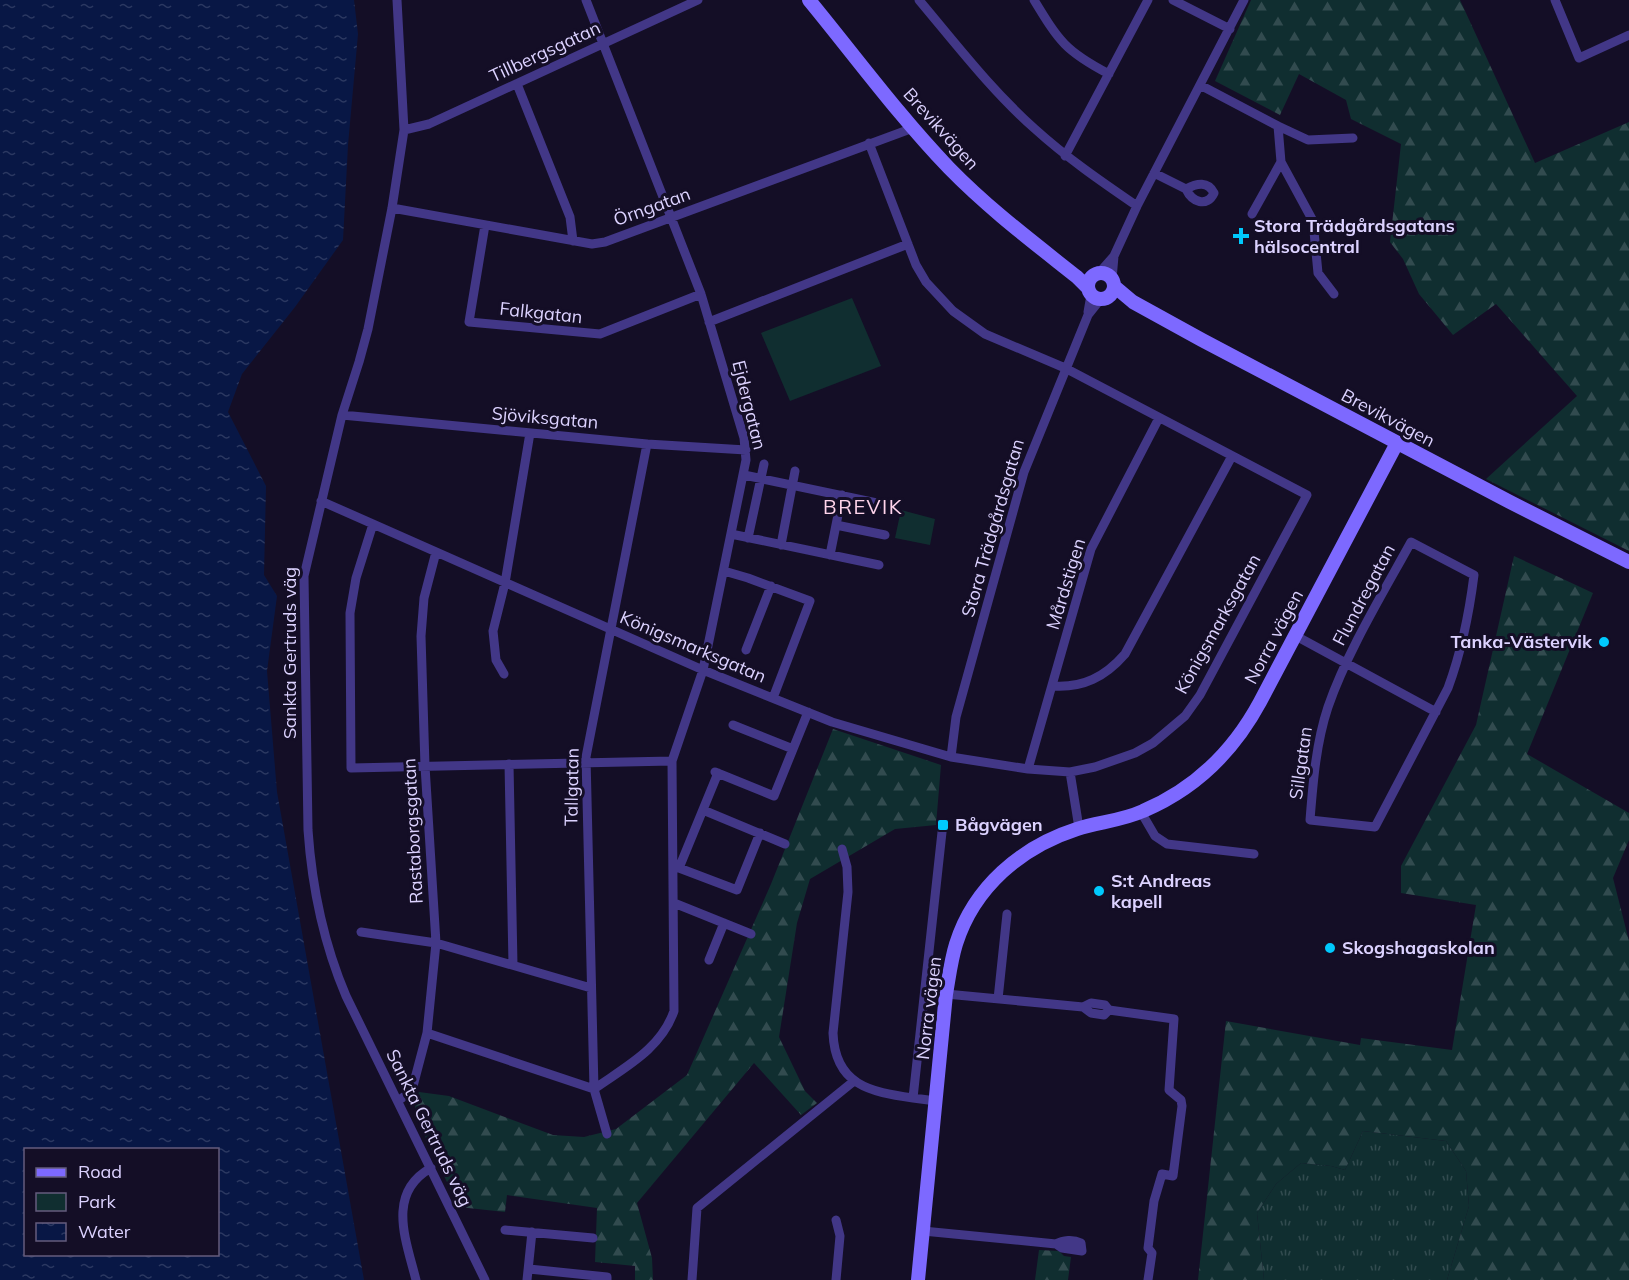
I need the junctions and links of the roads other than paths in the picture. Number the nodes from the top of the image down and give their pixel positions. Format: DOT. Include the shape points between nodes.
graph roads {
  1 [pos="397,0"];
  2 [pos="586,0"];
  3 [pos="698,0"];
  4 [pos="809,0"];
  5 [pos="919,0"];
  6 [pos="1034,0"];
  7 [pos="1148,0"];
  8 [pos="1173,0"];
  9 [pos="1244,0"];
  10 [pos="1555,0"];
  11 [pos="1230,29"];
  12 [pos="1629,35"];
  13 [pos="604,43"];
  14 [pos="1109,74"];
  15 [pos="517,84"];
  16 [pos="1200,85"];
  17 [pos="1278,126"];
  18 [pos="913,128"];
  19 [pos="404,130"];
  20 [pos="1353,138"];
  21 [pos="869,143"];
  22 [pos="1065,156"];
  23 [pos="1281,162"];
  24 [pos="1154,173"];
  25 [pos="1186,189"];
  26 [pos="1137,206"];
  27 [pos="392,208"];
  28 [pos="1252,214"];
  29 [pos="673,218"];
  30 [pos="485,225"];
  31 [pos="573,241"];
  32 [pos="908,244"];
  33 [pos="1101,287"];
  34 [pos="701,294"];
  35 [pos="1334,294"];
  36 [pos="710,322"];
  37 [pos="1065,369"];
  38 [pos="342,415"];
  39 [pos="1159,418"];
  40 [pos="530,433"];
  41 [pos="1397,443"];
  42 [pos="647,444"];
  43 [pos="746,450"];
  44 [pos="1232,456"];
  45 [pos="764,464"];
  46 [pos="795,471"];
  47 [pos="744,475"];
  48 [pos="761,478"];
  49 [pos="793,485"];
  50 [pos="842,495"];
  51 [pos="321,501"];
  52 [pos="891,506"];
  53 [pos="373,524"];
  54 [pos="836,525"];
  55 [pos="731,534"];
  56 [pos="885,535"];
  57 [pos="748,538"];
  58 [pos="781,545"];
  59 [pos="436,552"];
  60 [pos="830,555"];
  61 [pos="1629,562"];
  62 [pos="879,565"];
  63 [pos="724,571"];
  64 [pos="505,583"];
  65 [pos="771,586"];
  66 [pos="610,630"];
  67 [pos="1296,636"];
  68 [pos="746,650"];
  69 [pos="1347,663"];
  70 [pos="703,670"];
  71 [pos="504,674"];
  72 [pos="1053,686"];
  73 [pos="773,698"];
  74 [pos="808,712"];
  75 [pos="1436,712"];
  76 [pos="734,725"];
  77 [pos="793,749"];
  78 [pos="951,757"];
  79 [pos="672,760"];
  80 [pos="586,762"];
  81 [pos="509,764"];
  82 [pos="425,766"];
  83 [pos="1028,770"];
  84 [pos="1070,772"];
  85 [pos="703,810"];
  86 [pos="1141,812"];
  87 [pos="943,823"];
  88 [pos="1079,828"];
  89 [pos="760,833"];
  90 [pos="785,844"];
  91 [pos="842,849"];
  92 [pos="1254,854"];
  93 [pos="676,868"];
  94 [pos="674,903"];
  95 [pos="1007,914"];
  96 [pos="724,923"];
  97 [pos="361,932"];
  98 [pos="752,934"];
  99 [pos="436,944"];
  100 [pos="709,960"];
  101 [pos="513,965"];
  102 [pos="591,988"];
  103 [pos="946,994"];
  104 [pos="999,999"];
  105 [pos="428,1033"];
  106 [pos="854,1081"];
  107 [pos="594,1089"];
  108 [pos="913,1098"];
  109 [pos="398,1101"];
  110 [pos="936,1101"];
  111 [pos="607,1134"];
  112 [pos="431,1168"];
  113 [pos="836,1220"];
  114 [pos="505,1230"];
  115 [pos="923,1231"];
  116 [pos="532,1232"];
  117 [pos="593,1238"];
  118 [pos="1056,1244"];
  119 [pos="529,1269"];
  120 [pos="416,1280"];
  121 [pos="485,1280"];
  122 [pos="527,1280"];
  123 [pos="607,1280"];
  124 [pos="692,1280"];
  125 [pos="836,1280"];
  126 [pos="918,1280"];
  127 [pos="1148,1280"];
  1 -- 19 [label="street, Sankta Gertruds väg"];
  2 -- 13 [label="street, Ejdergatan"];
  3 -- 13 [label="street, Tillbergsgatan"];
  4 -- 18 [label="street, Brevikvägen"];
  5 -- 22 [label="street" via="1002,97"];
  6 -- 14 [label="street" via="1063,45 1081,60"];
  7 -- 14 [label="street"];
  8 -- 11 [label="street"];
  9 -- 11 [label="street"];
  10 -- 12 [label="street" via="1579,58"];
  11 -- 16 [label="street"];
  13 -- 15 [label="street, Tillbergsgatan"];
  13 -- 29 [label="street, Ejdergatan"];
  14 -- 22 [label="street"];
  15 -- 19 [label="street, Tillbergsgatan" via="429,124"];
  15 -- 31 [label="street" via="570,217"];
  16 -- 17 [label="street"];
  16 -- 24 [label="street"];
  17 -- 20 [label="street" via="1308,140"];
  17 -- 23 [label="street"];
  18 -- 21 [label="street, Örngatan"];
  18 -- 33 [label="street, Brevikvägen" via="1014,228 1063,266"];
  19 -- 27 [label="street, Sankta Gertruds väg"];
  21 -- 29 [label="street, Örngatan"];
  21 -- 32 [label="street"];
  22 -- 26 [label="street"];
  23 -- 28 [label="street"];
  23 -- 35 [label="street" via="1313,221 1318,273"];
  24 -- 25 [label="street"];
  24 -- 26 [label="street"];
  26 -- 33 [label="street"];
  27 -- 30 [label="street, Örngatan"];
  27 -- 38 [label="street, Sankta Gertruds väg" via="368,329"];
  29 -- 31 [label="street, Örngatan" via="605,242"];
  29 -- 34 [label="street, Ejdergatan"];
  30 -- 31 [label="street, Örngatan"];
  30 -- 34 [label="street, Falkgatan" via="469,322 600,334"];
  32 -- 36 [label="street"];
  32 -- 37 [label="street" via="926,282 952,311 985,334"];
  33 -- 37 [label="street, Stora Trädgårdsgatan"];
  33 -- 41 [label="street, Brevikvägen"];
  34 -- 36 [label="street, Ejdergatan"];
  36 -- 43 [label="street, Ejdergatan"];
  37 -- 39 [label="street"];
  37 -- 78 [label="street, Stora Trädgårdsgatan" via="1024,472 956,717"];
  38 -- 40 [label="street, Sjöviksgatan"];
  38 -- 51 [label="street, Sankta Gertruds väg"];
  39 -- 44 [label="street"];
  39 -- 72 [label="street, Mårdstigen" via="1091,549"];
  40 -- 42 [label="street, Sjöviksgatan"];
  40 -- 64 [label="street"];
  41 -- 61 [label="street, Brevikvägen"];
  41 -- 67 [label="street, Norra vägen"];
  42 -- 43 [label="street, Sjöviksgatan"];
  42 -- 66 [label="street, Tallgatan"];
  43 -- 47 [label="street, Ejdergatan"];
  44 -- 72 [label="street" via="1125,654 1092,681"];
  44 -- 84 [label="street, Königsmarksgatan" via="1306,495 1200,695 1185,716 1135,753 1095,768"];
  45 -- 48 [label="street"];
  46 -- 49 [label="street"];
  47 -- 48 [label="street"];
  47 -- 55 [label="street, Ejdergatan"];
  48 -- 49 [label="street"];
  48 -- 57 [label="street"];
  49 -- 50 [label="street"];
  49 -- 58 [label="street"];
  50 -- 52 [label="street"];
  50 -- 54 [label="street"];
  51 -- 53 [label="street, Königsmarksgatan"];
  51 -- 109 [label="street, Sankta Gertruds väg" via="306,562 303,594 310,869 335,971"];
  53 -- 59 [label="street, Königsmarksgatan"];
  53 -- 82 [label="street" via="350,613 351,768"];
  54 -- 56 [label="street"];
  54 -- 60 [label="street"];
  55 -- 57 [label="street"];
  55 -- 63 [label="street, Ejdergatan"];
  57 -- 58 [label="street"];
  58 -- 60 [label="street"];
  59 -- 64 [label="street, Königsmarksgatan"];
  59 -- 82 [label="street, Rastaborgsgatan" via="422,616"];
  60 -- 62 [label="street"];
  63 -- 65 [label="street"];
  63 -- 70 [label="street, Ejdergatan"];
  64 -- 66 [label="street, Königsmarksgatan"];
  64 -- 71 [label="street" via="493,631 496,660"];
  65 -- 68 [label="street"];
  65 -- 73 [label="street" via="810,601"];
  66 -- 70 [label="street, Königsmarksgatan"];
  66 -- 80 [label="street, Tallgatan"];
  67 -- 69 [label="street"];
  67 -- 86 [label="street, Norra vägen" via="1251,719 1225,754 1174,796"];
  69 -- 75 [label="street"];
  69 -- 75 [label="street, Flundregatan" via="1411,542 1474,575 1464,644"];
  69 -- 75 [label="street, Sillgatan" via="1321,731 1310,820 1375,827"];
  70 -- 73 [label="street, Königsmarksgatan"];
  70 -- 79 [label="street, Ejdergatan"];
  72 -- 83 [label="street, Mårdstigen"];
  73 -- 74 [label="street, Königsmarksgatan"];
  74 -- 77 [label="street, Ejdergatan"];
  74 -- 78 [label="street, Königsmarksgatan"];
  76 -- 77 [label="street"];
  77 -- 85 [label="street, Ejdergatan" via="774,796 717,772"];
  78 -- 83 [label="street, Königsmarksgatan"];
  79 -- 80 [label="street"];
  79 -- 93 [label="street, Ejdergatan"];
  80 -- 81 [label="street"];
  80 -- 102 [label="street, Tallgatan"];
  81 -- 82 [label="street"];
  81 -- 101 [label="street"];
  82 -- 99 [label="street, Rastaborgsgatan"];
  83 -- 84 [label="street, Königsmarksgatan"];
  84 -- 88 [label="street"];
  85 -- 89 [label="street"];
  85 -- 93 [label="street, Ejdergatan"];
  86 -- 88 [label="street, Norra vägen"];
  86 -- 92 [label="street" via="1155,836 1167,844"];
  87 -- 108 [label="street"];
  88 -- 103 [label="street, Norra vägen" via="1023,854 993,880 963,926"];
  89 -- 90 [label="street"];
  89 -- 93 [label="street" via="737,890"];
  91 -- 106 [label="street" via="848,892 833,1044"];
  93 -- 94 [label="street, Ejdergatan"];
  94 -- 96 [label="street"];
  94 -- 107 [label="street, Ejdergatan" via="675,995 670,1023 654,1046"];
  95 -- 104 [label="street"];
  96 -- 98 [label="street"];
  96 -- 100 [label="street"];
  97 -- 99 [label="street"];
  99 -- 101 [label="street"];
  99 -- 105 [label="street, Rastaborgsgatan"];
  101 -- 102 [label="street"];
  102 -- 107 [label="street, Tallgatan"];
  103 -- 104 [label="street"];
  103 -- 110 [label="street, Norra vägen"];
  104 -- 127 [label="street" via="1083,1007 1090,1013 1104,1015 1109,1010 1174,1019 1169,1090 1181,1100 1182,1106 1173,1176 1162,1174 1154,1201"];
  105 -- 107 [label="street"];
  105 -- 109 [label="street, Rastaborgsgatan" via="413,1086"];
  106 -- 108 [label="street" via="874,1092"];
  106 -- 124 [label="street" via="697,1208"];
  107 -- 111 [label="street, Tallgatan"];
  108 -- 110 [label="street"];
  109 -- 112 [label="street, Sankta Gertruds väg"];
  110 -- 115 [label="street, Norra vägen"];
  112 -- 120 [label="street" via="410,1185 402,1207"];
  112 -- 121 [label="street, Sankta Gertruds väg"];
  113 -- 125 [label="street" via="840,1236"];
  114 -- 116 [label="street"];
  115 -- 118 [label="street"];
  115 -- 126 [label="street, Norra vägen"];
  116 -- 117 [label="street"];
  116 -- 119 [label="street"];
  119 -- 122 [label="street"];
  119 -- 123 [label="street"];
}
